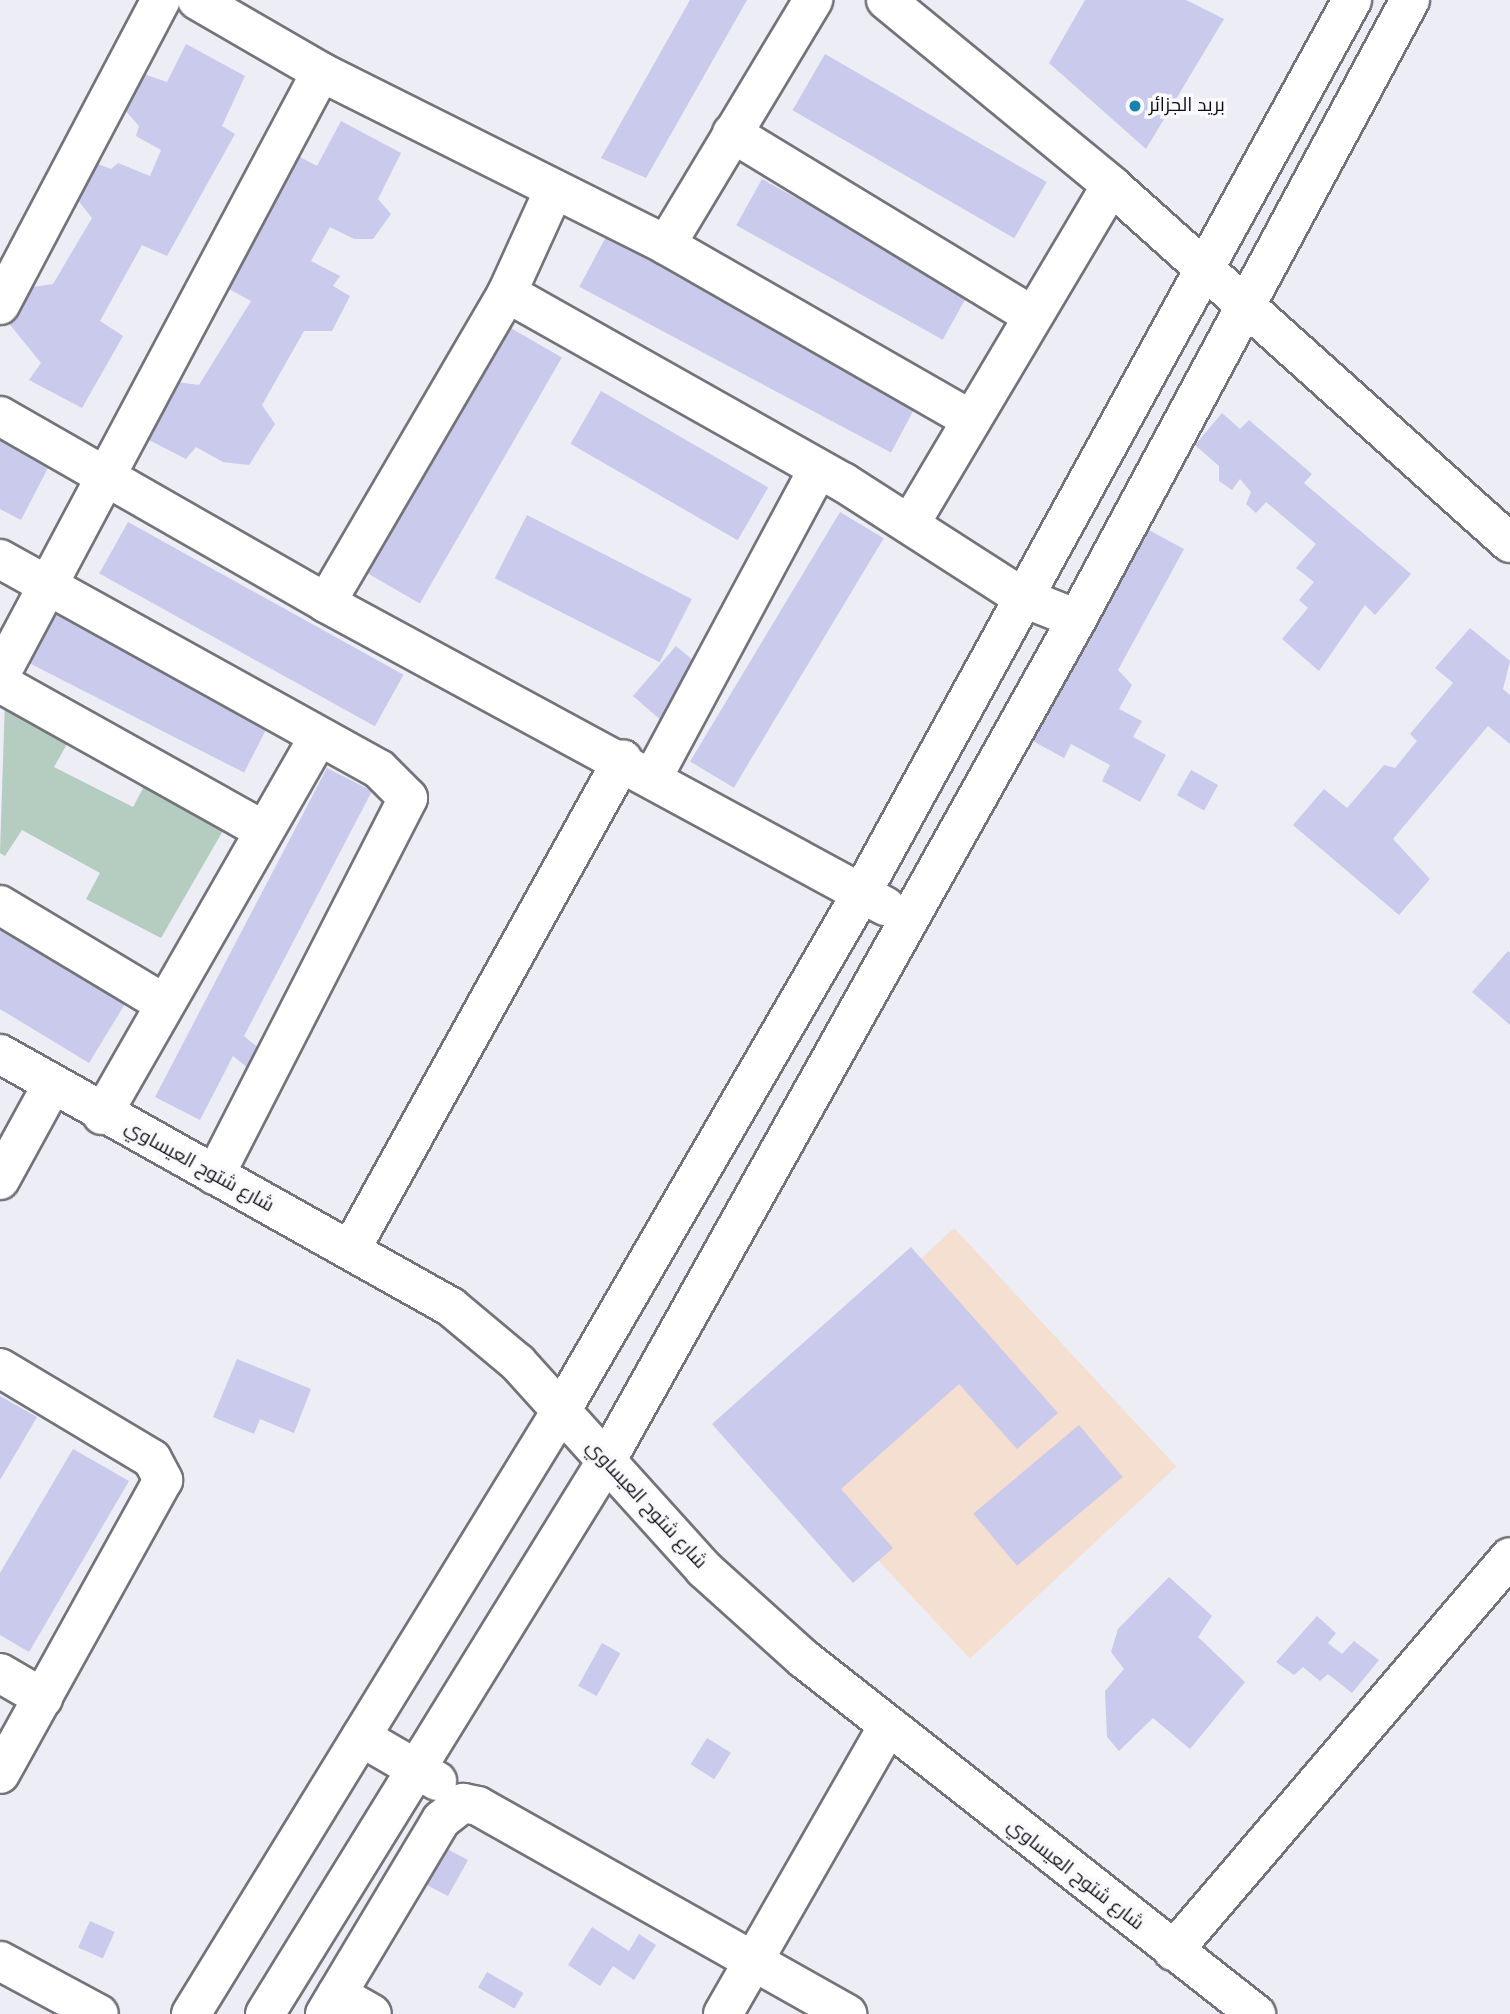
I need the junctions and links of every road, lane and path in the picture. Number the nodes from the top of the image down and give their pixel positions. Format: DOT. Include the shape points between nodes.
graph roads {
  1 [pos="161,0"];
  2 [pos="197,0"];
  3 [pos="813,0"];
  4 [pos="886,0"];
  5 [pos="1352,0"];
  6 [pos="1410,0"];
  7 [pos="321,72"];
  8 [pos="732,133"];
  9 [pos="1111,186"];
  10 [pos="553,192"];
  11 [pos="666,244"];
  12 [pos="1208,270"];
  13 [pos="507,293"];
  14 [pos="0,305"];
  15 [pos="1247,309"];
  16 [pos="1030,314"];
  17 [pos="0,416"];
  18 [pos="971,420"];
  19 [pos="818,469"];
  20 [pos="108,482"];
  21 [pos="910,524"];
  22 [pos="1510,543"];
  23 [pos="0,559"];
  24 [pos="47,582"];
  25 [pos="1024,598"];
  26 [pos="326,603"];
  27 [pos="1077,619"];
  28 [pos="0,676"];
  29 [pos="0,684"];
  30 [pos="318,738"];
  31 [pos="638,768"];
  32 [pos="263,830"];
  33 [pos="861,894"];
  34 [pos="0,905"];
  35 [pos="909,918"];
  36 [pos="163,1003"];
  37 [pos="0,1054"];
  38 [pos="52,1085"];
  39 [pos="102,1115"];
  40 [pos="215,1175"];
  41 [pos="0,1180"];
  42 [pos="351,1249"];
  43 [pos="0,1368"];
  44 [pos="561,1411"];
  45 [pos="605,1463"];
  46 [pos="1510,1557"];
  47 [pos="0,1673"];
  48 [pos="43,1698"];
  49 [pos="886,1728"];
  50 [pos="361,1737"];
  51 [pos="416,1769"];
  52 [pos="0,1774"];
  53 [pos="478,1806"];
  54 [pos="1173,1951"];
  55 [pos="0,1961"];
  56 [pos="754,1962"];
  57 [pos="331,2004"];
  58 [pos="99,2014"];
  59 [pos="191,2014"];
  60 [pos="265,2014"];
  61 [pos="372,2014"];
  62 [pos="723,2014"];
  63 [pos="847,2014"];
  64 [pos="1256,2014"];
  1 -- 14 [label="street"];
  2 -- 7 [label="street"];
  3 -- 8 [label="street"];
  4 -- 9 [label="street"];
  5 -- 12 [label="street"];
  6 -- 15 [label="street"];
  7 -- 10 [label="street"];
  7 -- 20 [label="street"];
  8 -- 11 [label="street"];
  8 -- 16 [label="street"];
  9 -- 12 [label="street"];
  9 -- 16 [label="street"];
  10 -- 11 [label="street"];
  10 -- 13 [label="street"];
  11 -- 18 [label="street"];
  12 -- 15 [label="street"];
  12 -- 25 [label="street"];
  13 -- 19 [label="street"];
  13 -- 26 [label="street"];
  15 -- 22 [label="street"];
  15 -- 27 [label="street"];
  16 -- 18 [label="street"];
  17 -- 20 [label="street"];
  18 -- 21 [label="street"];
  19 -- 21 [label="street"];
  19 -- 31 [label="street"];
  20 -- 24 [label="street"];
  20 -- 26 [label="street"];
  21 -- 25 [label="street"];
  23 -- 24 [label="street"];
  24 -- 28 [label="street"];
  24 -- 30 [label="street"];
  25 -- 27 [label="street"];
  25 -- 33 [label="street"];
  26 -- 31 [label="street"];
  27 -- 35 [label="street"];
  29 -- 32 [label="street"];
  30 -- 32 [label="street"];
  30 -- 40 [label="street" via="396,779 408,798 407,811"];
  31 -- 33 [label="street"];
  31 -- 42 [label="street"];
  32 -- 36 [label="street"];
  33 -- 35 [label="street"];
  33 -- 44 [label="street"];
  34 -- 36 [label="street"];
  35 -- 45 [label="street"];
  36 -- 39 [label="street"];
  37 -- 38 [label="street, شارع شتوح العيساوي"];
  38 -- 39 [label="street, شارع شتوح العيساوي"];
  38 -- 41 [label="street"];
  39 -- 40 [label="street, شارع شتوح العيساوي"];
  40 -- 42 [label="street, شارع شتوح العيساوي"];
  42 -- 44 [label="street, شارع شتوح العيساوي" via="451,1307 518,1363"];
  43 -- 48 [label="street" via="152,1460 163,1480"];
  44 -- 45 [label="street, شارع شتوح العيساوي"];
  44 -- 50 [label="street"];
  45 -- 49 [label="street, شارع شتوح العيساوي" via="704,1569"];
  45 -- 51 [label="street"];
  46 -- 54 [label="street"];
  47 -- 48 [label="street"];
  48 -- 52 [label="street"];
  49 -- 54 [label="street, شارع شتوح العيساوي"];
  49 -- 56 [label="street"];
  50 -- 51 [label="street"];
  50 -- 59 [label="street"];
  51 -- 53 [label="street"];
  51 -- 60 [label="street"];
  53 -- 56 [label="street"];
  53 -- 57 [label="street" via="463,1804 441,1820"];
  54 -- 64 [label="street, شارع شتوح العيساوي"];
  55 -- 58 [label="street"];
  56 -- 62 [label="street"];
  56 -- 63 [label="street"];
  57 -- 61 [label="street"];
}
